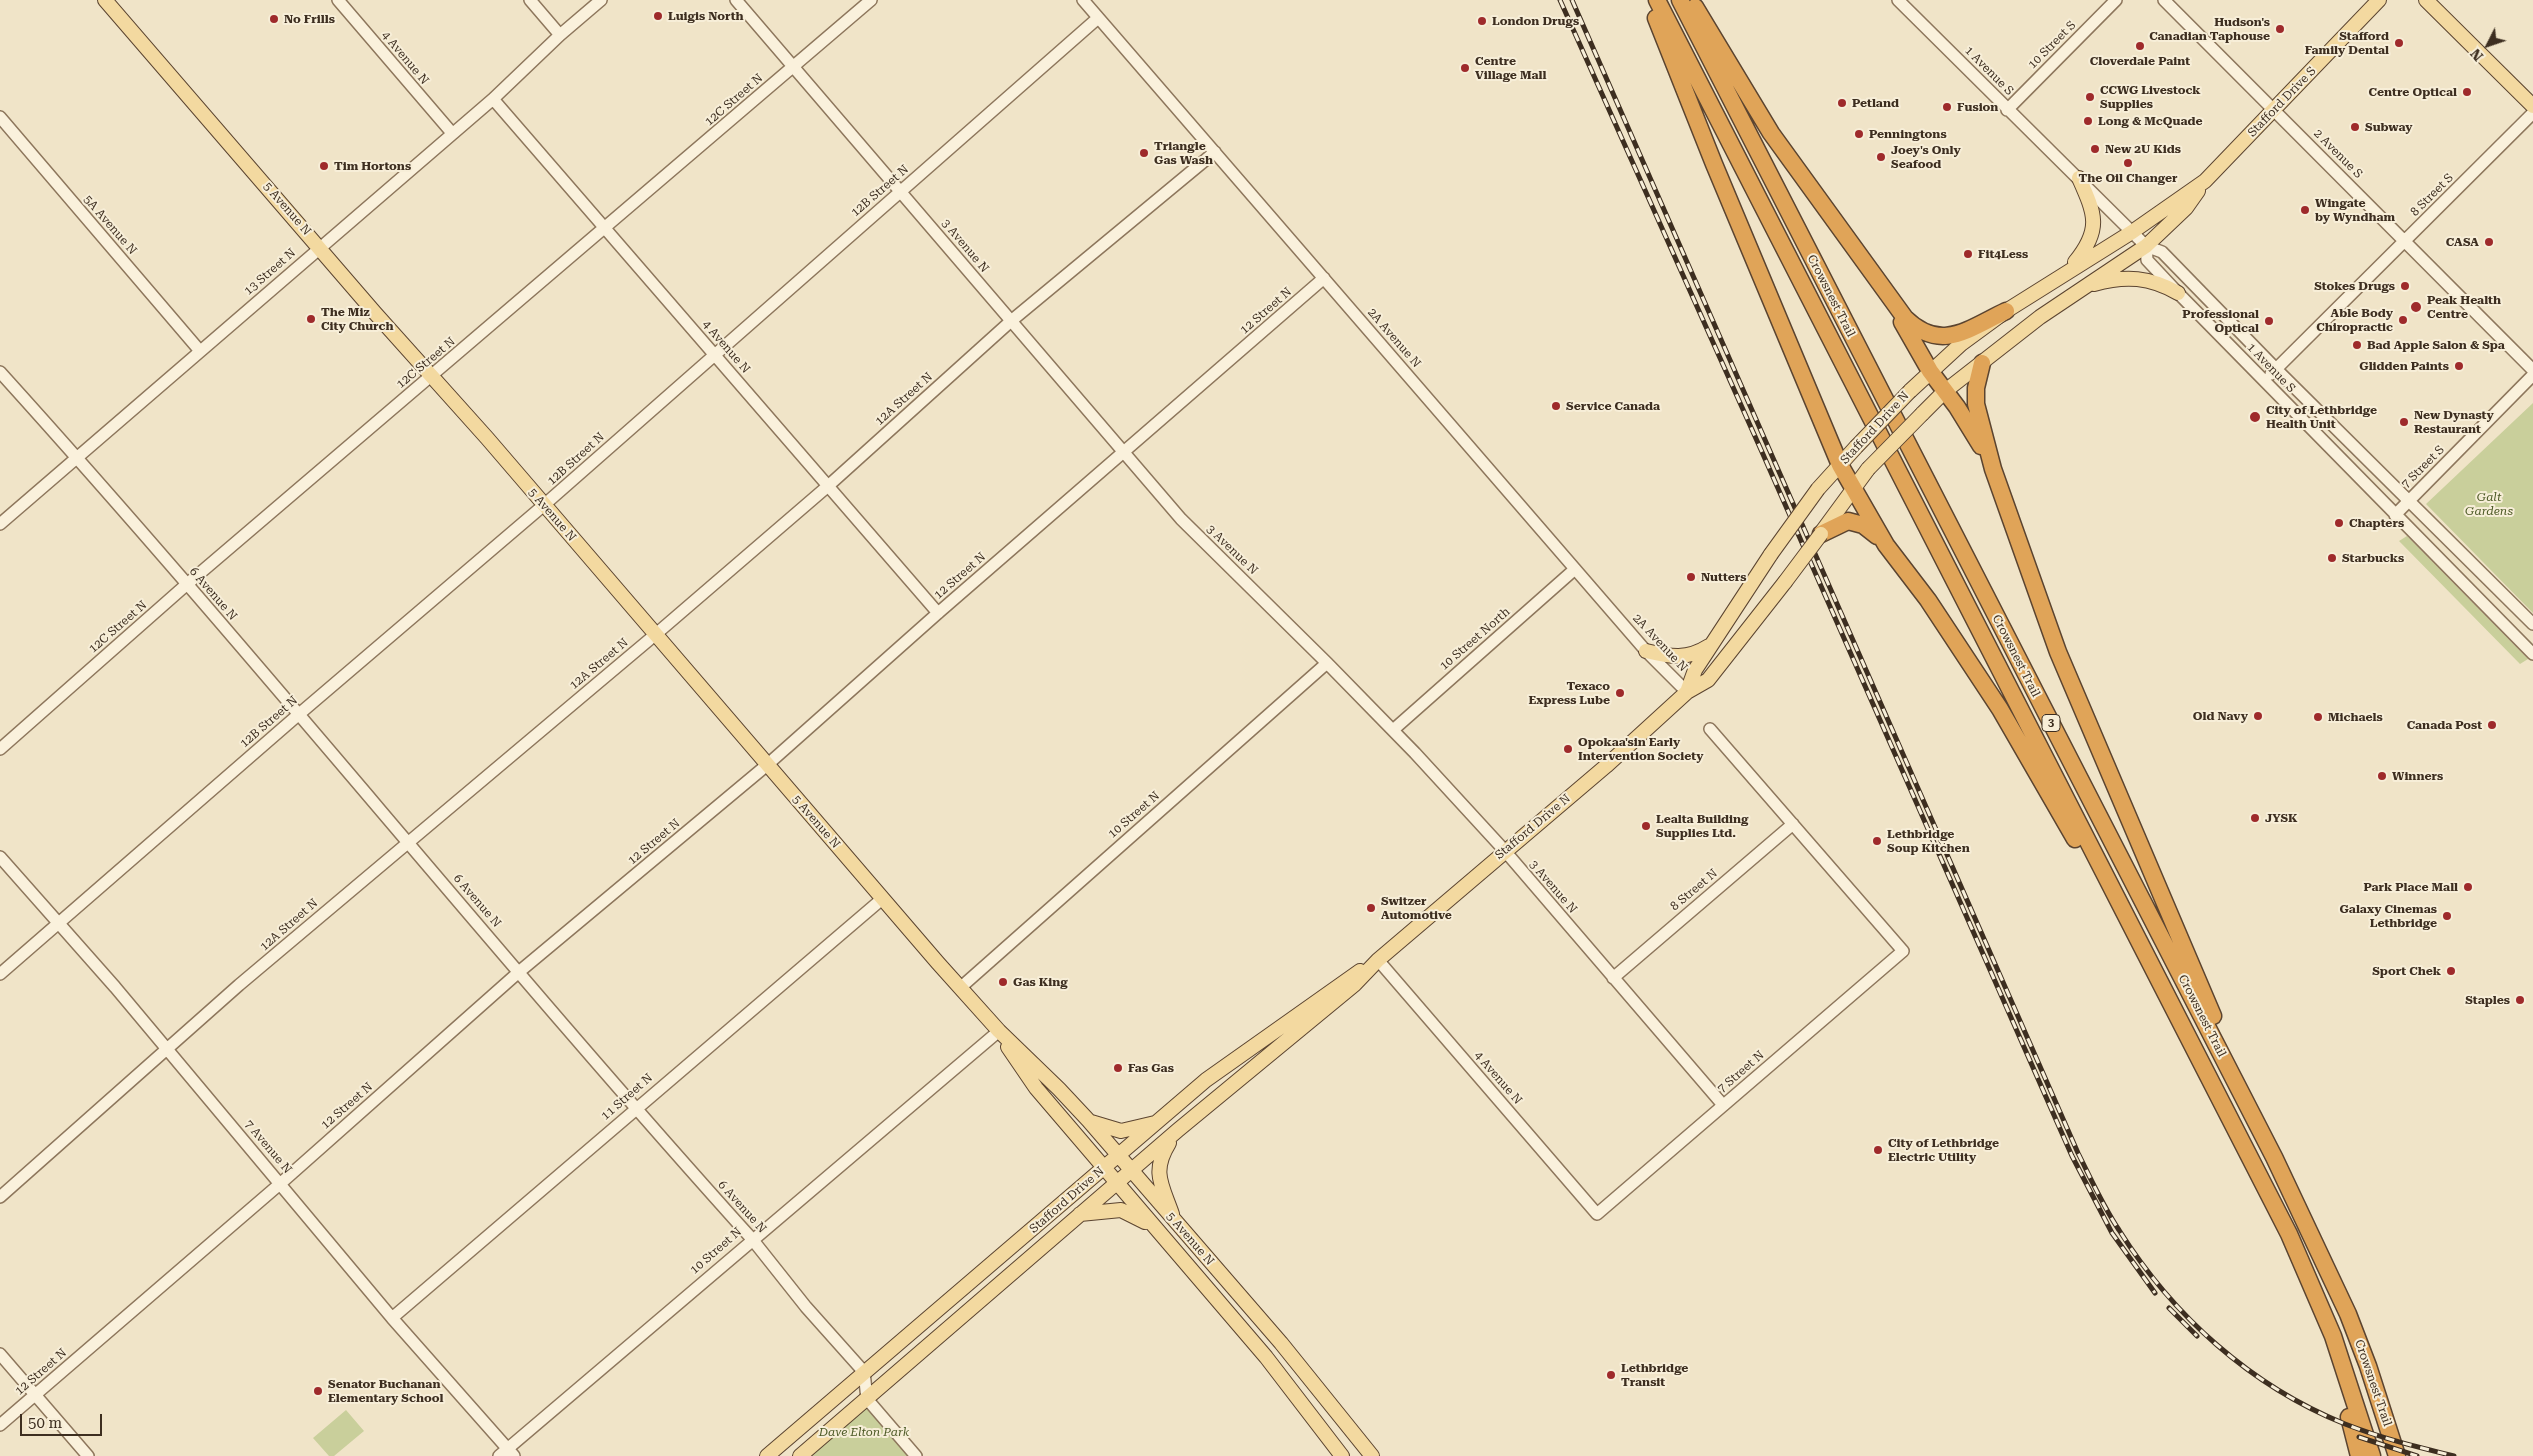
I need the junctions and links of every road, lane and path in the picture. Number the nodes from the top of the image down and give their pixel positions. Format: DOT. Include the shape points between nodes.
graph roads {
  1 [pos="105,0"];
  2 [pos="338,0"];
  3 [pos="530,0"];
  4 [pos="600,0"];
  5 [pos="736,0"];
  6 [pos="872,0"];
  7 [pos="1083,0"];
  8 [pos="1649,0"];
  9 [pos="1657,0"];
  10 [pos="1680,0"];
  11 [pos="1691,0"];
  12 [pos="1898,0"];
  13 [pos="2116,0"];
  14 [pos="2164,0"];
  15 [pos="2379,0"];
  16 [pos="2426,0"];
  17 [pos="1098,18"];
  18 [pos="560,35"];
  19 [pos="794,67"];
  20 [pos="493,99"];
  21 [pos="2533,106"];
  22 [pos="2007,110"];
  23 [pos="2274,110"];
  24 [pos="2533,113"];
  25 [pos="0,118"];
  26 [pos="452,133"];
  27 [pos="1215,152"];
  28 [pos="2079,178"];
  29 [pos="2206,181"];
  30 [pos="901,191"];
  31 [pos="605,229"];
  32 [pos="2132,232"];
  33 [pos="2405,241"];
  34 [pos="2146,246"];
  35 [pos="320,247"];
  36 [pos="2066,272"];
  37 [pos="1324,278"];
  38 [pos="1879,283"];
  39 [pos="2082,288"];
  40 [pos="2178,293"];
  41 [pos="2006,311"];
  42 [pos="1011,321"];
  43 [pos="200,351"];
  44 [pos="714,354"];
  45 [pos="1982,363"];
  46 [pos="2276,369"];
  47 [pos="2533,370"];
  48 [pos="1930,371"];
  49 [pos="0,372"];
  50 [pos="2533,375"];
  51 [pos="432,376"];
  52 [pos="2264,380"];
  53 [pos="1944,392"];
  54 [pos="1124,453"];
  55 [pos="77,457"];
  56 [pos="1840,466"];
  57 [pos="1993,469"];
  58 [pos="828,486"];
  59 [pos="1853,492"];
  60 [pos="2410,500"];
  61 [pos="544,506"];
  62 [pos="2395,515"];
  63 [pos="1834,522"];
  64 [pos="0,524"];
  65 [pos="1821,534"];
  66 [pos="1886,545"];
  67 [pos="1575,569"];
  68 [pos="186,585"];
  69 [pos="938,613"];
  70 [pos="2533,624"];
  71 [pos="656,634"];
  72 [pos="1714,643"];
  73 [pos="1646,651"];
  74 [pos="2533,654"];
  75 [pos="1328,663"];
  76 [pos="1687,692"];
  77 [pos="298,715"];
  78 [pos="1710,729"];
  79 [pos="1393,730"];
  80 [pos="0,749"];
  81 [pos="767,765"];
  82 [pos="1793,824"];
  83 [pos="408,842"];
  84 [pos="1504,851"];
  85 [pos="0,857"];
  86 [pos="882,899"];
  87 [pos="58,923"];
  88 [pos="1378,960"];
  89 [pos="520,971"];
  90 [pos="0,974"];
  91 [pos="1613,978"];
  92 [pos="960,988"];
  93 [pos="999,1031"];
  94 [pos="168,1050"];
  95 [pos="2197,1054"];
  96 [pos="1723,1105"];
  97 [pos="636,1107"];
  98 [pos="1088,1120"];
  99 [pos="1158,1122"];
  100 [pos="1178,1130"];
  101 [pos="1119,1156"];
  102 [pos="2274,1158"];
  103 [pos="1104,1169"];
  104 [pos="1131,1171"];
  105 [pos="280,1183"];
  106 [pos="1116,1183"];
  107 [pos="0,1197"];
  108 [pos="1080,1214"];
  109 [pos="1597,1214"];
  110 [pos="1175,1222"];
  111 [pos="1154,1227"];
  112 [pos="2289,1234"];
  113 [pos="752,1239"];
  114 [pos="392,1318"];
  115 [pos="0,1354"];
  116 [pos="864,1372"];
  117 [pos="35,1395"];
  118 [pos="867,1399"];
  119 [pos="0,1425"];
  120 [pos="507,1454"];
  121 [pos="88,1456"];
  122 [pos="767,1456"];
  123 [pos="800,1456"];
  124 [pos="916,1456"];
  125 [pos="1342,1456"];
  126 [pos="1372,1456"];
  127 [pos="2359,1456"];
  128 [pos="2372,1456"];
  129 [pos="2397,1456"];
  130 [pos="2409,1456"];
  1 -- 35 [label="main road, 5 Avenue N"];
  2 -- 26 [label="street, 4 Avenue N"];
  3 -- 18 [label="street"];
  4 -- 18 [label="street, 13 Street N"];
  5 -- 19 [label="street, 3 Avenue N"];
  6 -- 19 [label="street, 12C Street N"];
  7 -- 17 [label="street, 2A Avenue N"];
  8 -- 56 [label="highway"];
  9 -- 95 [label="highway, Crowsnest Trail / 3"];
  10 -- 102 [label="highway, Crowsnest Trail / 3"];
  11 -- 38 [label="highway" via="1771,132"];
  12 -- 22 [label="street, 1 Avenue S"];
  13 -- 22 [label="street, 10 Street S"];
  14 -- 23 [label="street, 2 Avenue S"];
  15 -- 23 [label="main road, Stafford Drive S"];
  16 -- 21 [label="main road"];
  17 -- 27 [label="street, 2A Avenue N"];
  17 -- 30 [label="street, 12B Street N"];
  18 -- 20 [label="street, 13 Street N"];
  19 -- 30 [label="street, 3 Avenue N"];
  19 -- 31 [label="street, 12C Street N"];
  20 -- 26 [label="street, 13 Street N"];
  20 -- 31 [label="street, 4 Avenue N"];
  22 -- 28 [label="street, 1 Avenue S"];
  23 -- 29 [label="main road, Stafford Drive S"];
  23 -- 33 [label="street, 2 Avenue S"];
  24 -- 33 [label="street, 8 Street S"];
  25 -- 43 [label="street, 5A Avenue N"];
  26 -- 35 [label="street, 13 Street N"];
  27 -- 37 [label="street, 2A Avenue N"];
  27 -- 42 [label="street, 12A Street N"];
  28 -- 32 [label="street, 1 Avenue S"];
  28 -- 36 [label="main road" via="2092,207 2094,222 2086,249"];
  29 -- 32 [label="main road, Stafford Drive S"];
  29 -- 34 [label="main road, Stafford Drive S" via="2186,208"];
  30 -- 42 [label="street, 3 Avenue N"];
  30 -- 44 [label="street, 12B Street N"];
  31 -- 44 [label="street, 4 Avenue N"];
  31 -- 51 [label="street, 12C Street N"];
  32 -- 34 [label="street, 1 Avenue S"];
  32 -- 36 [label="main road, Stafford Drive N"];
  33 -- 46 [label="street, 8 Street S"];
  33 -- 47 [label="street, 2 Avenue S"];
  34 -- 39 [label="main road, Stafford Drive N"];
  34 -- 40 [label="street, 1 Avenue S" via="2147,260"];
  34 -- 46 [label="street, 1 Avenue S" via="2159,249"];
  35 -- 43 [label="street, 13 Street N"];
  35 -- 51 [label="main road, 5 Avenue N"];
  36 -- 41 [label="main road, Stafford Drive N"];
  37 -- 54 [label="street, 12 Street N"];
  37 -- 67 [label="street, 2A Avenue N"];
  38 -- 41 [label="highway" via="1905,318 1929,335 1940,337 1959,333"];
  38 -- 48 [label="highway"];
  39 -- 40 [label="main road" via="2120,278 2137,278 2150,280"];
  39 -- 45 [label="main road, Stafford Drive N"];
  40 -- 52 [label="street, 1 Avenue S"];
  41 -- 48 [label="main road, Stafford Drive N"];
  42 -- 54 [label="street, 3 Avenue N"];
  42 -- 58 [label="street, 12A Street N"];
  43 -- 55 [label="street, 13 Street N"];
  44 -- 58 [label="street, 4 Avenue N"];
  44 -- 61 [label="street, 12B Street N"];
  45 -- 53 [label="main road, Stafford Drive N"];
  45 -- 57 [label="highway" via="1976,404"];
  46 -- 52 [label="street, 8 Street S"];
  46 -- 60 [label="street, 1 Avenue S"];
  48 -- 53 [label="highway"];
  48 -- 56 [label="main road, Stafford Drive N, bridge"];
  49 -- 55 [label="street, 6 Avenue N"];
  50 -- 60 [label="street, 7 Street S"];
  51 -- 61 [label="main road, 5 Avenue N"];
  51 -- 68 [label="street, 12C Street N"];
  52 -- 62 [label="street, 1 Avenue S"];
  53 -- 57 [label="highway" via="1976,435"];
  53 -- 59 [label="main road, Stafford Drive N, bridge" via="1868,469"];
  54 -- 69 [label="street, 12 Street N"];
  54 -- 75 [label="street, 3 Avenue N" via="1181,519"];
  55 -- 64 [label="street, 13 Street N"];
  55 -- 68 [label="street, 6 Avenue N"];
  56 -- 59 [label="highway"];
  56 -- 72 [label="main road, Stafford Drive N, bridge" via="1818,489"];
  57 -- 102 [label="highway" via="2079,706"];
  58 -- 69 [label="street, 4 Avenue N"];
  58 -- 71 [label="street, 12A Street N"];
  59 -- 63 [label="main road, Stafford Drive N"];
  59 -- 66 [label="highway"];
  60 -- 62 [label="street, 7 Street S"];
  60 -- 70 [label="street, 1 Avenue S"];
  61 -- 71 [label="main road, 5 Avenue N"];
  61 -- 77 [label="street, 12B Street N"];
  62 -- 74 [label="street, 1 Avenue S"];
  63 -- 65 [label="highway"];
  63 -- 66 [label="highway" via="1863,525"];
  65 -- 76 [label="main road, Stafford Drive N, bridge" via="1717,672"];
  66 -- 95 [label="highway" via="1928,600 2000,709"];
  67 -- 73 [label="street, 2A Avenue N"];
  67 -- 79 [label="street, 10 Street North"];
  68 -- 77 [label="street, 6 Avenue N"];
  68 -- 80 [label="street, 12C Street N"];
  69 -- 81 [label="street, 12 Street N"];
  71 -- 81 [label="main road, 5 Avenue N"];
  71 -- 83 [label="street, 12A Street N"];
  72 -- 73 [label="main road" via="1687,657 1669,657"];
  72 -- 76 [label="main road, Stafford Drive N" via="1695,670"];
  73 -- 76 [label="street, 2A Avenue N"];
  75 -- 79 [label="street, 3 Avenue N"];
  75 -- 92 [label="street, 10 Street N"];
  76 -- 84 [label="main road, Stafford Drive N" via="1606,766"];
  77 -- 83 [label="street, 6 Avenue N"];
  77 -- 87 [label="street, 12B Street N"];
  78 -- 82 [label="street"];
  79 -- 84 [label="street, 3 Avenue N"];
  81 -- 86 [label="main road, 5 Avenue N"];
  81 -- 89 [label="street, 12 Street N"];
  82 -- 91 [label="street, 8 Street N"];
  82 -- 96 [label="street, 7 Street N" via="1904,951"];
  83 -- 89 [label="street, 6 Avenue N"];
  83 -- 94 [label="street, 12A Street N"];
  84 -- 88 [label="main road, Stafford Drive N"];
  84 -- 91 [label="street, 3 Avenue N"];
  85 -- 87 [label="street, 7 Avenue N"];
  86 -- 92 [label="main road, 5 Avenue N"];
  86 -- 97 [label="street, 11 Street N"];
  87 -- 90 [label="street, 12B Street N"];
  87 -- 94 [label="street, 7 Avenue N"];
  88 -- 99 [label="main road, Stafford Drive N" via="1206,1080"];
  88 -- 100 [label="main road, Stafford Drive N" via="1355,984"];
  88 -- 109 [label="street, 4 Avenue N"];
  89 -- 97 [label="street, 6 Avenue N"];
  89 -- 105 [label="street, 12 Street N"];
  91 -- 96 [label="street, 3 Avenue N"];
  92 -- 93 [label="main road, 5 Avenue N"];
  93 -- 98 [label="main road, 5 Avenue N"];
  93 -- 103 [label="main road, 5 Avenue N" via="1030,1081"];
  93 -- 113 [label="street, 10 Street N"];
  94 -- 105 [label="street, 7 Avenue N"];
  94 -- 107 [label="street, 12A Street N"];
  95 -- 112 [label="highway, Crowsnest Trail / 3"];
  96 -- 109 [label="street, 7 Street N"];
  97 -- 113 [label="street, 6 Avenue N"];
  97 -- 114 [label="street, 11 Street N"];
  98 -- 99 [label="main road" via="1121,1131"];
  98 -- 101 [label="main road, 5 Avenue N"];
  99 -- 101 [label="main road, Stafford Drive N"];
  100 -- 104 [label="main road, Stafford Drive N"];
  100 -- 110 [label="main road" via="1158,1166"];
  101 -- 103 [label="main road, Stafford Drive N"];
  101 -- 104 [label="main road, 5 Avenue N"];
  102 -- 129 [label="highway, Crowsnest Trail / 3" via="2348,1314"];
  102 -- 130 [label="highway" via="2323,1244 2362,1330"];
  103 -- 106 [label="main road, 5 Avenue N"];
  103 -- 116 [label="main road, Stafford Drive N"];
  104 -- 106 [label="main road, Stafford Drive N"];
  104 -- 110 [label="main road, 5 Avenue N"];
  105 -- 114 [label="street, 7 Avenue N"];
  105 -- 117 [label="street, 12 Street N"];
  106 -- 108 [label="main road, Stafford Drive N"];
  106 -- 111 [label="main road, 5 Avenue N"];
  108 -- 111 [label="main road" via="1121,1210"];
  108 -- 118 [label="main road, Stafford Drive N"];
  110 -- 126 [label="main road, 5 Avenue N" via="1281,1343"];
  111 -- 125 [label="main road, 5 Avenue N" via="1266,1358"];
  112 -- 127 [label="highway" via="2345,1403"];
  112 -- 128 [label="highway, Crowsnest Trail / 3" via="2333,1336"];
  113 -- 116 [label="street, 6 Avenue N"];
  113 -- 120 [label="street, 10 Street N"];
  114 -- 120 [label="street, 7 Avenue N"];
  115 -- 117 [label="street"];
  116 -- 118 [label="street"];
  116 -- 122 [label="main road, Stafford Drive N"];
  117 -- 119 [label="street, 12 Street N"];
  117 -- 121 [label="street"];
  118 -- 123 [label="main road, Stafford Drive N"];
  118 -- 124 [label="street"];
}
